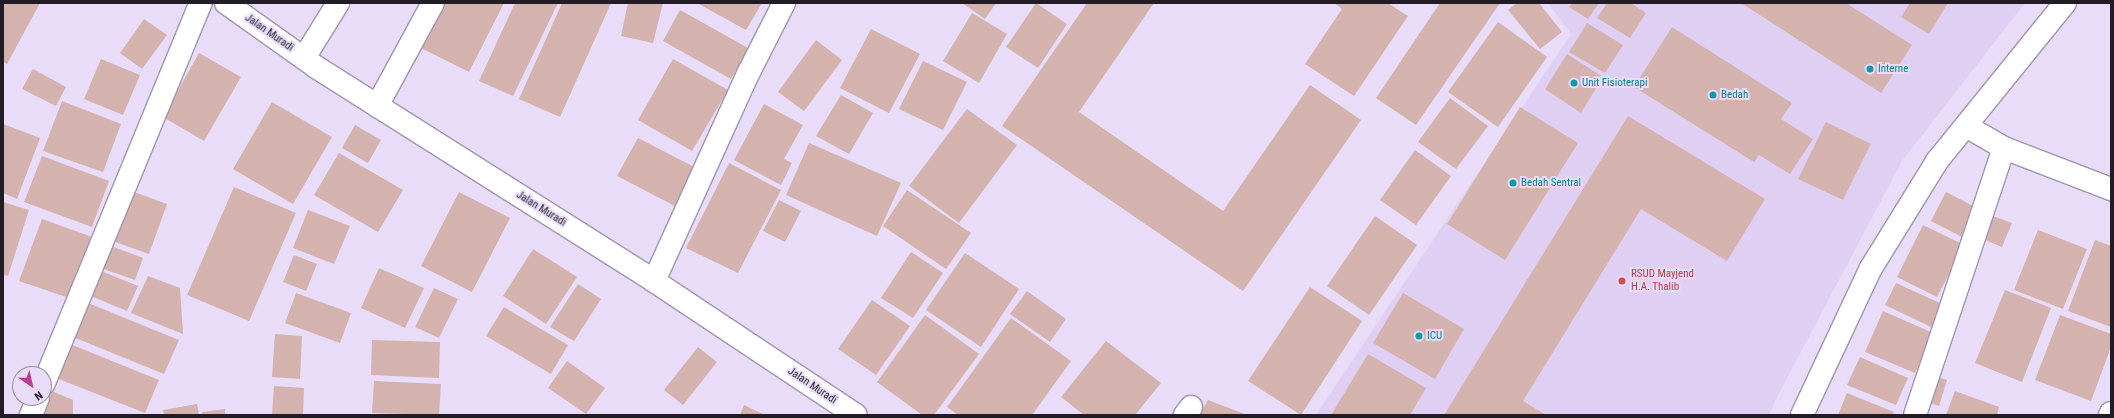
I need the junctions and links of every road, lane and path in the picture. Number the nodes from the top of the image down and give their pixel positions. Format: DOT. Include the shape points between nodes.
graph roads {
  1 [pos="201,3"];
  2 [pos="226,3"];
  3 [pos="338,3"];
  4 [pos="433,3"];
  5 [pos="784,3"];
  6 [pos="2065,3"];
  7 [pos="304,58"];
  8 [pos="377,106"];
  9 [pos="1966,126"];
  10 [pos="2004,148"];
  11 [pos="2111,189"];
  12 [pos="654,281"];
  13 [pos="51,366"];
  14 [pos="856,415"];
  15 [pos="1802,415"];
  16 [pos="1915,415"];
  1 -- 13 [label="main road"];
  2 -- 7 [label="main road, Jalan Muradi"];
  3 -- 7 [label="main road"];
  4 -- 8 [label="main road"];
  5 -- 12 [label="main road" via="749,72"];
  6 -- 9 [label="main road"];
  7 -- 8 [label="main road, Jalan Muradi"];
  8 -- 12 [label="main road, Jalan Muradi"];
  9 -- 10 [label="main road"];
  9 -- 15 [label="main road" via="1937,161 1870,268"];
  10 -- 11 [label="main road"];
  10 -- 16 [label="main road"];
  12 -- 14 [label="main road, Jalan Muradi"];
}
